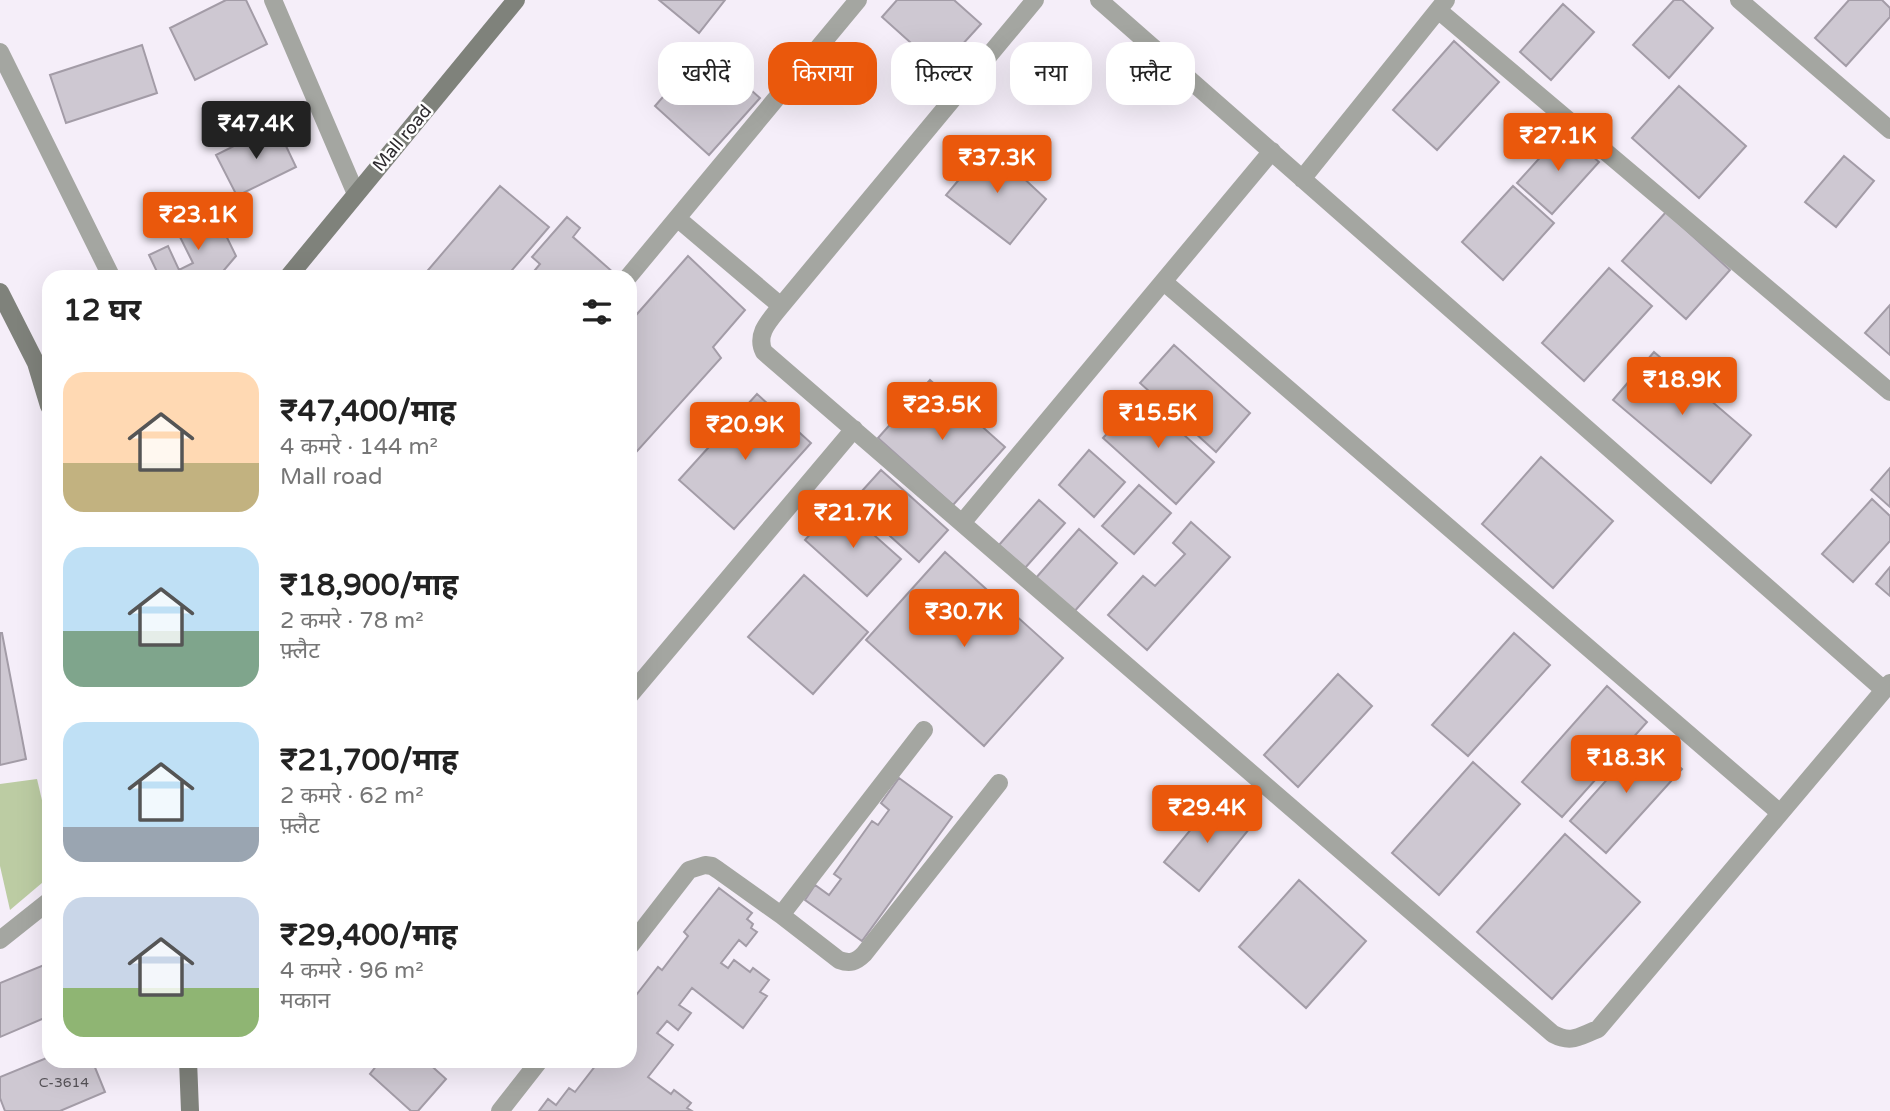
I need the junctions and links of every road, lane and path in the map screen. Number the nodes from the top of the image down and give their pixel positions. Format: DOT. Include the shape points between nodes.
graph roads {
  1 [pos="273,0"];
  2 [pos="516,0"];
  3 [pos="858,0"];
  4 [pos="1035,0"];
  5 [pos="1099,0"];
  6 [pos="1740,0"];
  7 [pos="1442,5"];
  8 [pos="0,52"];
  9 [pos="1890,130"];
  10 [pos="1272,151"];
  11 [pos="1302,179"];
  12 [pos="356,194"];
  13 [pos="677,218"];
  14 [pos="108,270"];
  15 [pos="294,270"];
  16 [pos="634,270"];
  17 [pos="1164,282"];
  18 [pos="0,292"];
  19 [pos="781,306"];
  20 [pos="42,364"];
  21 [pos="1890,392"];
  22 [pos="854,429"];
  23 [pos="962,523"];
  24 [pos="1887,686"];
  25 [pos="637,687"];
  26 [pos="924,730"];
  27 [pos="999,783"];
  28 [pos="1780,813"];
  29 [pos="42,907"];
  30 [pos="781,915"];
  31 [pos="637,937"];
  32 [pos="0,940"];
  33 [pos="187,1068"];
  34 [pos="534,1068"];
  35 [pos="190,1111"];
  36 [pos="500,1111"];
  1 -- 12 [label="street"];
  2 -- 12 [label="street, Mall road"];
  3 -- 13 [label="street"];
  4 -- 19 [label="street"];
  5 -- 10 [label="street"];
  6 -- 9 [label="street"];
  7 -- 11 [label="street"];
  7 -- 21 [label="street"];
  8 -- 14 [label="street"];
  10 -- 11 [label="street"];
  10 -- 17 [label="street"];
  11 -- 24 [label="street"];
  12 -- 15 [label="street, Mall road"];
  13 -- 16 [label="street"];
  13 -- 19 [label="street"];
  17 -- 23 [label="street"];
  17 -- 28 [label="street"];
  18 -- 20 [label="street"];
  19 -- 22 [label="street" via="762,334 764,352"];
  22 -- 23 [label="street"];
  22 -- 25 [label="street"];
  23 -- 28 [label="street" via="1563,1039 1598,1029"];
  24 -- 28 [label="street"];
  26 -- 30 [label="street"];
  27 -- 30 [label="street" via="857,961 839,960"];
  29 -- 32 [label="street"];
  30 -- 31 [label="street" via="712,866 698,866"];
  33 -- 35 [label="street"];
  34 -- 36 [label="street"];
}
